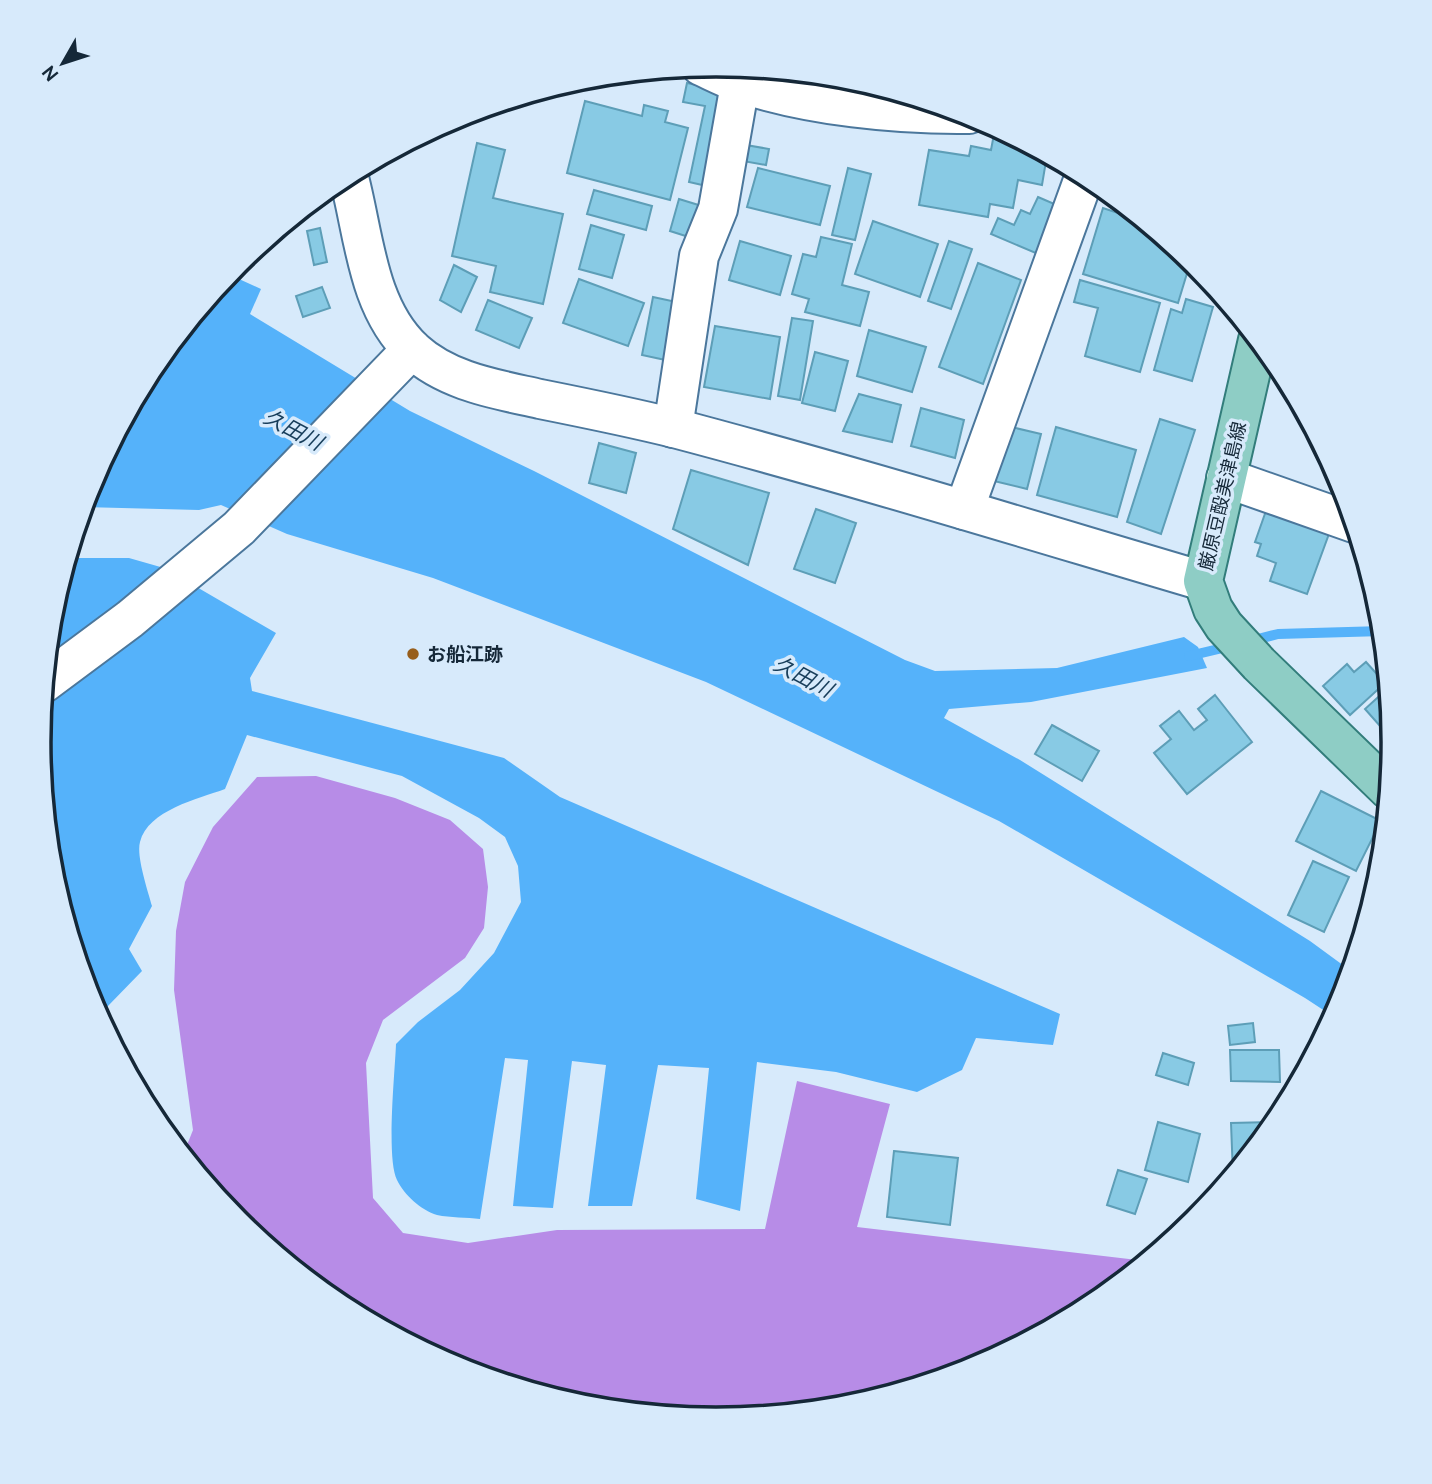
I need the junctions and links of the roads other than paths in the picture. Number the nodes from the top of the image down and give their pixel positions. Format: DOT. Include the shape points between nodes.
graph roads {
  1 [pos="742,78"];
  2 [pos="750,78"];
  3 [pos="937,115"];
  4 [pos="351,186"];
  5 [pos="1081,186"];
  6 [pos="412,349"];
  7 [pos="1255,353"];
  8 [pos="673,428"];
  9 [pos="1226,478"];
  10 [pos="964,510"];
  11 [pos="1343,519"];
  12 [pos="1203,581"];
  13 [pos="54,676"];
  14 [pos="1380,781"];
  1 -- 8 [label="street" via="718,209 699,256"];
  2 -- 3 [label="street" via="828,104"];
  4 -- 6 [label="street" via="375,290"];
  5 -- 10 [label="street"];
  6 -- 8 [label="street" via="447,373 481,386"];
  6 -- 13 [label="street" via="239,528 130,620"];
  7 -- 9 [label="main road, 厳原豆酘美津島線"];
  8 -- 10 [label="street"];
  9 -- 11 [label="street"];
  9 -- 12 [label="main road, 厳原豆酘美津島線"];
  10 -- 12 [label="street"];
  12 -- 14 [label="main road, 厳原豆酘美津島線" via="1224,625"];
}
